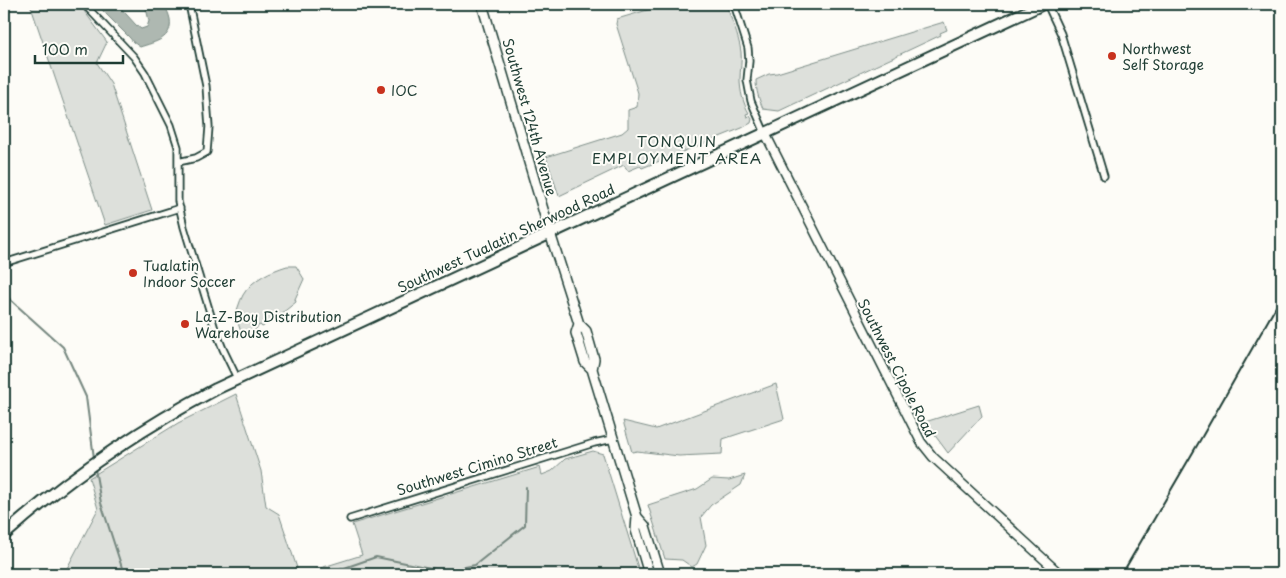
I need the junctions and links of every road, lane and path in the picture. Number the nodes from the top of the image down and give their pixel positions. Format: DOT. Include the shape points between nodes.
graph roads {
  1 [pos="84,4"];
  2 [pos="189,4"];
  3 [pos="482,4"];
  4 [pos="734,4"];
  5 [pos="1043,4"];
  6 [pos="1047,4"];
  7 [pos="765,133"];
  8 [pos="178,162"];
  9 [pos="1104,176"];
  10 [pos="180,208"];
  11 [pos="550,232"];
  12 [pos="4,263"];
  13 [pos="237,378"];
  14 [pos="613,439"];
  15 [pos="637,517"];
  16 [pos="350,519"];
  17 [pos="4,535"];
  18 [pos="649,574"];
  19 [pos="660,574"];
  20 [pos="1060,574"];
  1 -- 8 [label="street" via="145,73 171,125 178,147"];
  2 -- 8 [label="street" via="206,86 210,127 207,152"];
  3 -- 11 [label="main road, Southwest 124th Avenue"];
  4 -- 7 [label="street" via="748,48 749,95"];
  5 -- 7 [label="highway, Southwest Tualatin Sherwood Road"];
  6 -- 9 [label="street" via="1061,34"];
  7 -- 11 [label="highway, Southwest Tualatin Sherwood Road"];
  7 -- 20 [label="street, Southwest Cipole Road" via="921,442 933,457"];
  8 -- 10 [label="street"];
  10 -- 12 [label="street"];
  10 -- 13 [label="street" via="208,307"];
  11 -- 13 [label="highway, Southwest Tualatin Sherwood Road"];
  11 -- 14 [label="main road, Southwest 124th Avenue" via="579,324 576,333 585,362 592,369"];
  13 -- 17 [label="highway, Southwest Tualatin Sherwood Road" via="110,453"];
  14 -- 15 [label="main road, Southwest 124th Avenue"];
  14 -- 16 [label="street, Southwest Cimino Street"];
  15 -- 18 [label="main road, Southwest 124th Avenue" via="636,530"];
  15 -- 19 [label="main road, Southwest 124th Avenue" via="645,526"];
}
